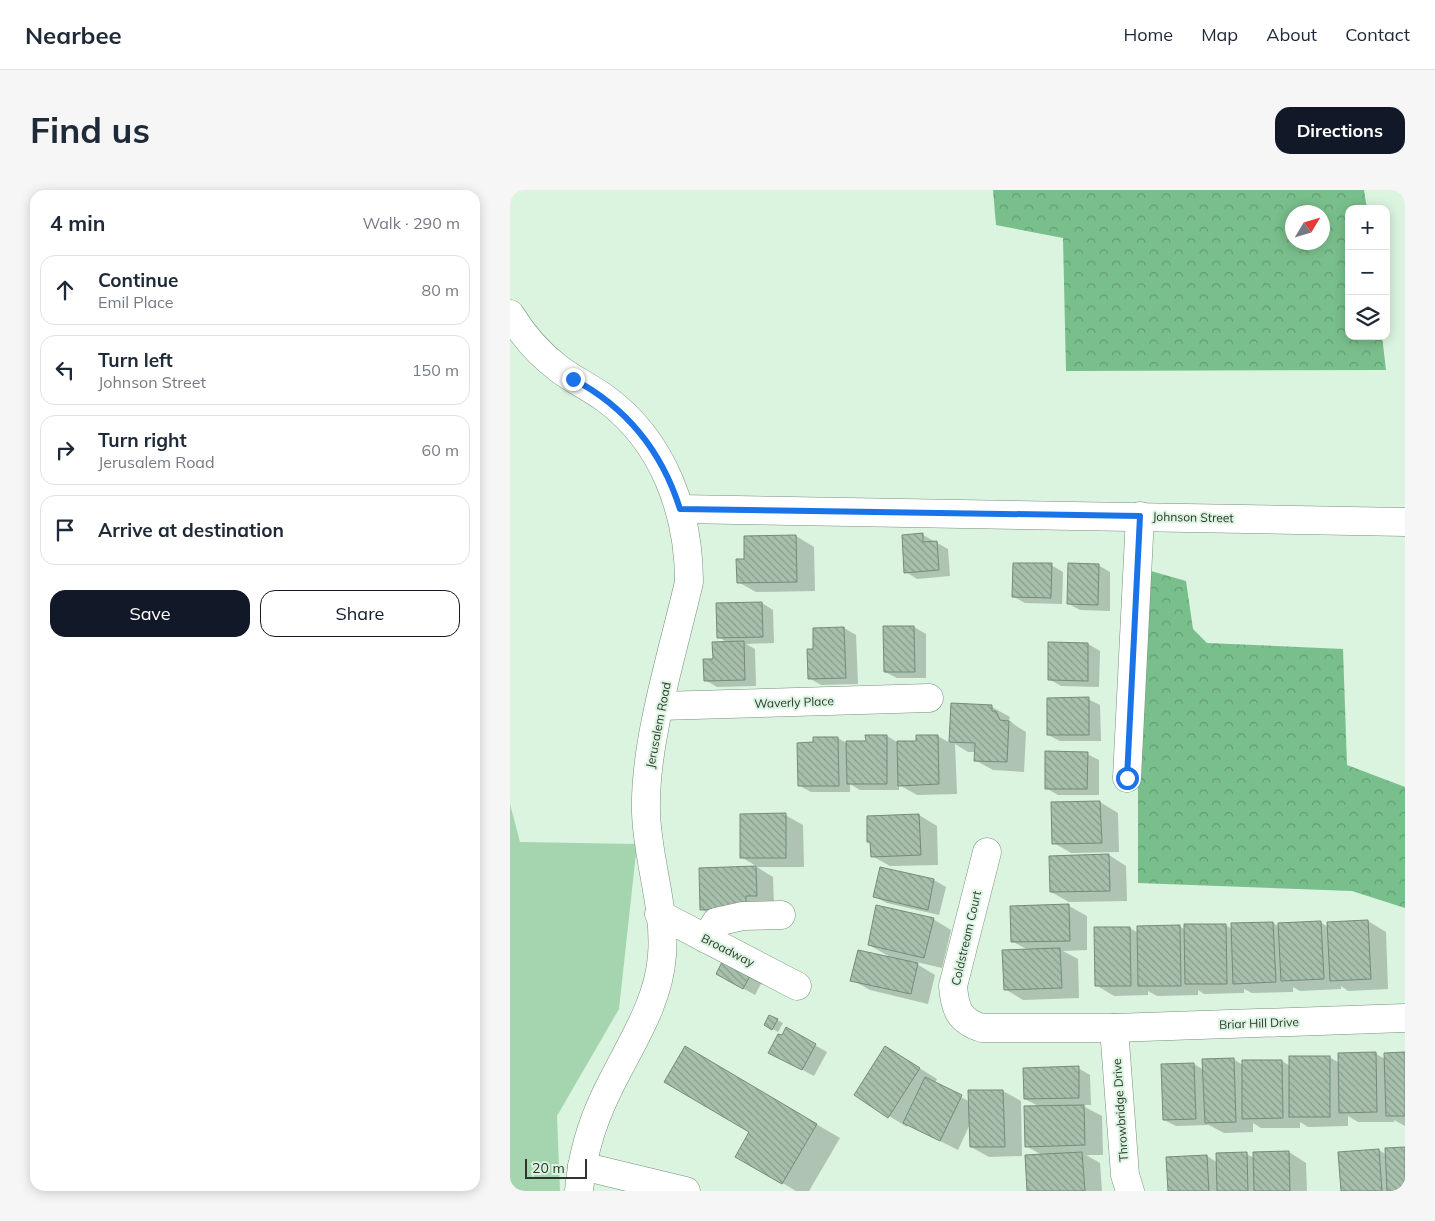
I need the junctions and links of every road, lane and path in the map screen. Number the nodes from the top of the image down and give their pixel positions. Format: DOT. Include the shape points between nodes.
graph roads {
  1 [pos="510,314"];
  2 [pos="680,509"];
  3 [pos="1140,516"];
  4 [pos="1405,522"];
  5 [pos="928,698"];
  6 [pos="660,706"];
  7 [pos="1127,778"];
  8 [pos="986,852"];
  9 [pos="659,914"];
  10 [pos="781,915"];
  11 [pos="706,939"];
  12 [pos="797,986"];
  13 [pos="1405,1018"];
  14 [pos="1114,1028"];
  15 [pos="580,1179"];
  16 [pos="686,1191"];
  17 [pos="1130,1191"];
  1 -- 2 [label="street, Jerusalem Road" via="544,356 608,401 641,433 666,471"];
  2 -- 3 [label="street, Johnson Street"];
  2 -- 6 [label="street, Jerusalem Road" via="687,537 689,582"];
  3 -- 4 [label="street, Johnson Street"];
  3 -- 7 [label="street"];
  5 -- 6 [label="street, Waverly Place"];
  6 -- 9 [label="street, Jerusalem Road" via="648,771 646,812"];
  8 -- 14 [label="street, Coldstream Court" via="953,986 954,1001 960,1015 970,1024 982,1028"];
  9 -- 11 [label="street, Broadway"];
  9 -- 15 [label="street, Jerusalem Road" via="662,954 657,981 646,1016 605,1095 586,1141"];
  10 -- 11 [label="street" via="743,916 716,922"];
  11 -- 12 [label="street, Broadway"];
  13 -- 14 [label="street, Briar Hill Drive"];
  14 -- 17 [label="street, Throwbridge Drive" via="1125,1175"];
  15 -- 16 [label="street"];
}
